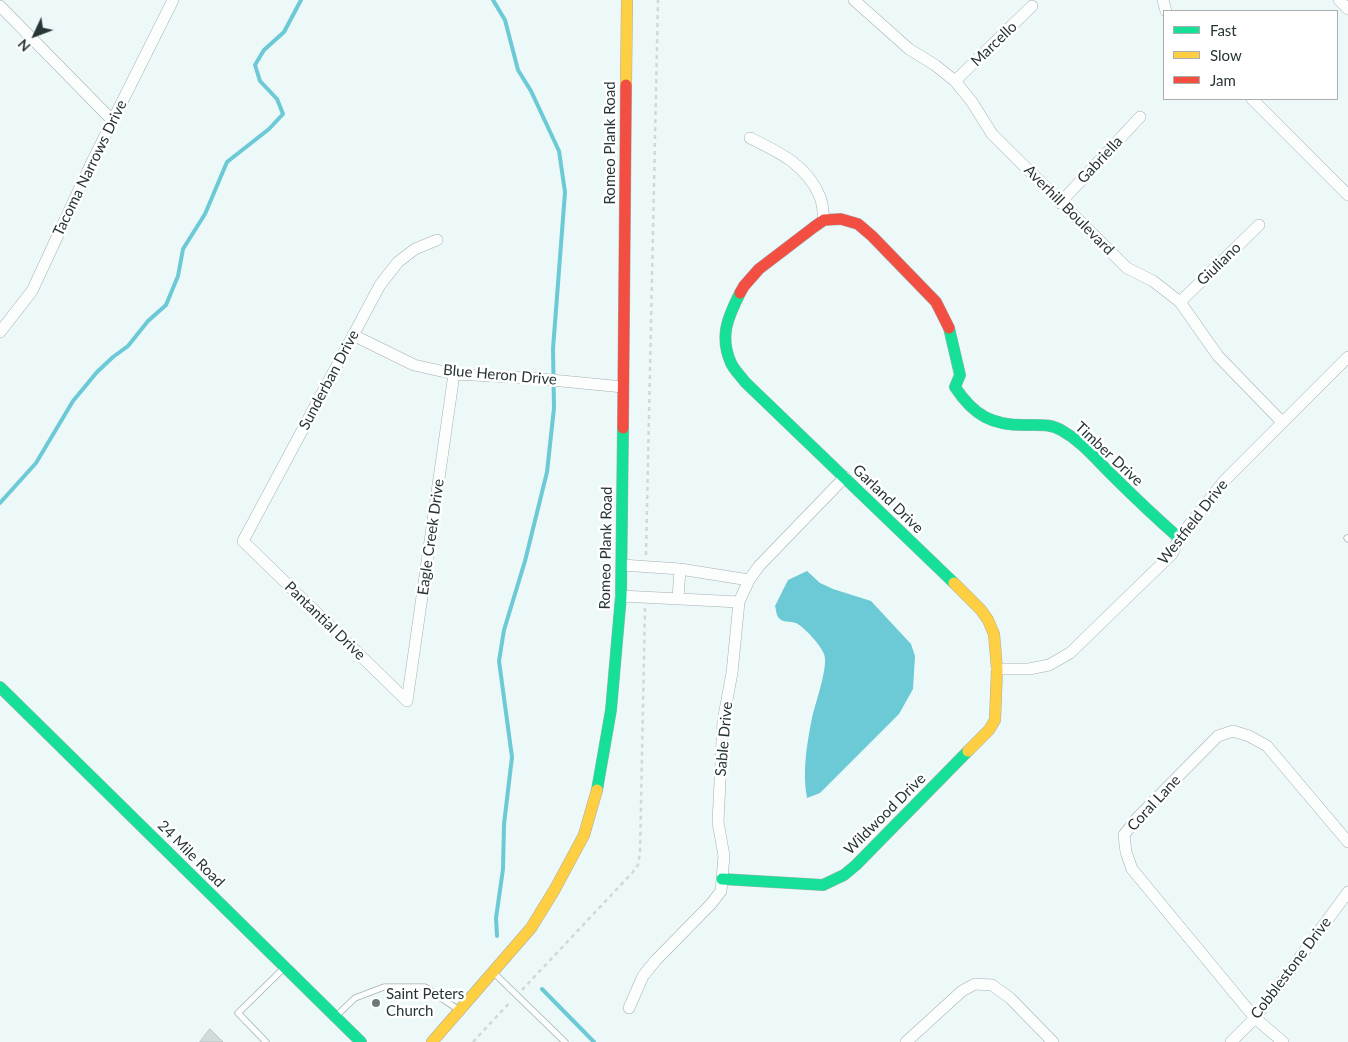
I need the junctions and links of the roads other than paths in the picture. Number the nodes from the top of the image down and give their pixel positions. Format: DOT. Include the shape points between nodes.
graph roads {
  1 [pos="173,0"];
  2 [pos="627,0"];
  3 [pos="854,0"];
  4 [pos="1339,0"];
  5 [pos="0,6"];
  6 [pos="1032,6"];
  7 [pos="1348,9"];
  8 [pos="955,81"];
  9 [pos="1253,100"];
  10 [pos="1140,117"];
  11 [pos="112,120"];
  12 [pos="750,138"];
  13 [pos="1348,194"];
  14 [pos="1060,202"];
  15 [pos="824,220"];
  16 [pos="1259,225"];
  17 [pos="437,240"];
  18 [pos="1180,302"];
  19 [pos="0,332"];
  20 [pos="353,335"];
  21 [pos="1348,357"];
  22 [pos="454,374"];
  23 [pos="623,387"];
  24 [pos="1282,422"];
  25 [pos="845,477"];
  26 [pos="1180,538"];
  27 [pos="243,541"];
  28 [pos="622,565"];
  29 [pos="680,568"];
  30 [pos="749,580"];
  31 [pos="621,596"];
  32 [pos="678,598"];
  33 [pos="739,602"];
  34 [pos="997,669"];
  35 [pos="0,687"];
  36 [pos="407,701"];
  37 [pos="1348,842"];
  38 [pos="722,879"];
  39 [pos="1348,892"];
  40 [pos="285,967"];
  41 [pos="494,972"];
  42 [pos="630,1008"];
  43 [pos="461,1011"];
  44 [pos="335,1017"];
  45 [pos="1255,1018"];
  46 [pos="266,1042"];
  47 [pos="361,1042"];
  48 [pos="432,1042"];
  49 [pos="565,1042"];
  50 [pos="906,1042"];
  51 [pos="1053,1042"];
  52 [pos="1230,1042"];
  53 [pos="1283,1042"];
  1 -- 11 [label="street, Tacoma Narrows Drive"];
  2 -- 23 [label="street, Romeo Plank Road"];
  3 -- 8 [label="street, Averhill Boulevard" via="909,49"];
  4 -- 7 [label="street"];
  5 -- 11 [label="street"];
  6 -- 8 [label="street, Marcello"];
  8 -- 14 [label="street, Averhill Boulevard" via="992,134"];
  9 -- 13 [label="street"];
  10 -- 14 [label="street, Gabriella"];
  11 -- 19 [label="street, Tacoma Narrows Drive" via="32,291"];
  12 -- 15 [label="street" via="788,157 813,182 821,199"];
  14 -- 18 [label="street, Averhill Boulevard" via="1127,268 1152,281"];
  15 -- 25 [label="street, Garland Drive" via="759,269 744,286 725,327 726,342 732,364 745,382"];
  15 -- 26 [label="street, Timber Drive" via="841,219 858,224 936,302 952,336 960,375 955,387 964,402 978,415 993,422 1048,424 1064,431"];
  16 -- 18 [label="street, Giuliano"];
  17 -- 20 [label="street, Sunderban Drive" via="415,249 398,262 380,285"];
  18 -- 24 [label="street, Averhill Boulevard" via="1218,356"];
  20 -- 22 [label="street, Blue Heron Drive" via="414,365"];
  20 -- 27 [label="street, Sunderban Drive"];
  21 -- 24 [label="street, Westfield Drive"];
  22 -- 23 [label="street, Blue Heron Drive"];
  22 -- 36 [label="street, Eagle Creek Drive"];
  23 -- 28 [label="street, Romeo Plank Road"];
  24 -- 26 [label="street, Westfield Drive" via="1224,481"];
  25 -- 30 [label="street, Sable Drive" via="758,566"];
  25 -- 34 [label="street, Garland Drive" via="981,610 994,634"];
  26 -- 34 [label="street, Westfield Drive" via="1172,554 1070,653 1049,665 1029,670"];
  27 -- 36 [label="street, Pantantial Drive"];
  28 -- 29 [label="street"];
  28 -- 31 [label="street, Romeo Plank Road"];
  29 -- 30 [label="street"];
  29 -- 32 [label="street"];
  30 -- 33 [label="street, Sable Drive"];
  31 -- 32 [label="street"];
  31 -- 41 [label="street, Romeo Plank Road" via="611,710 597,789 584,835 531,928"];
  32 -- 33 [label="street"];
  33 -- 38 [label="street, Sable Drive" via="723,720 718,822 724,856"];
  34 -- 38 [label="street, Wildwood Drive" via="995,720 989,730 856,865 823,884"];
  35 -- 40 [label="street, 24 Mile Road"];
  37 -- 45 [label="street, Coral Lane" via="1267,746 1233,730 1218,736 1124,835 1132,869"];
  38 -- 42 [label="street, Sable Drive" via="721,891 711,904 644,976"];
  39 -- 45 [label="street, Cobblestone Drive"];
  40 -- 44 [label="street, 24 Mile Road"];
  40 -- 46 [label="lane" via="238,1013"];
  41 -- 43 [label="street, Romeo Plank Road"];
  41 -- 49 [label="lane"];
  43 -- 44 [label="lane" via="425,987 384,987 355,998"];
  43 -- 48 [label="street, Romeo Plank Road"];
  44 -- 47 [label="street, 24 Mile Road"];
  45 -- 52 [label="street, Cobblestone Drive"];
  45 -- 53 [label="street"];
  50 -- 51 [label="street" via="962,991 975,984 992,985 1010,998"];
}
